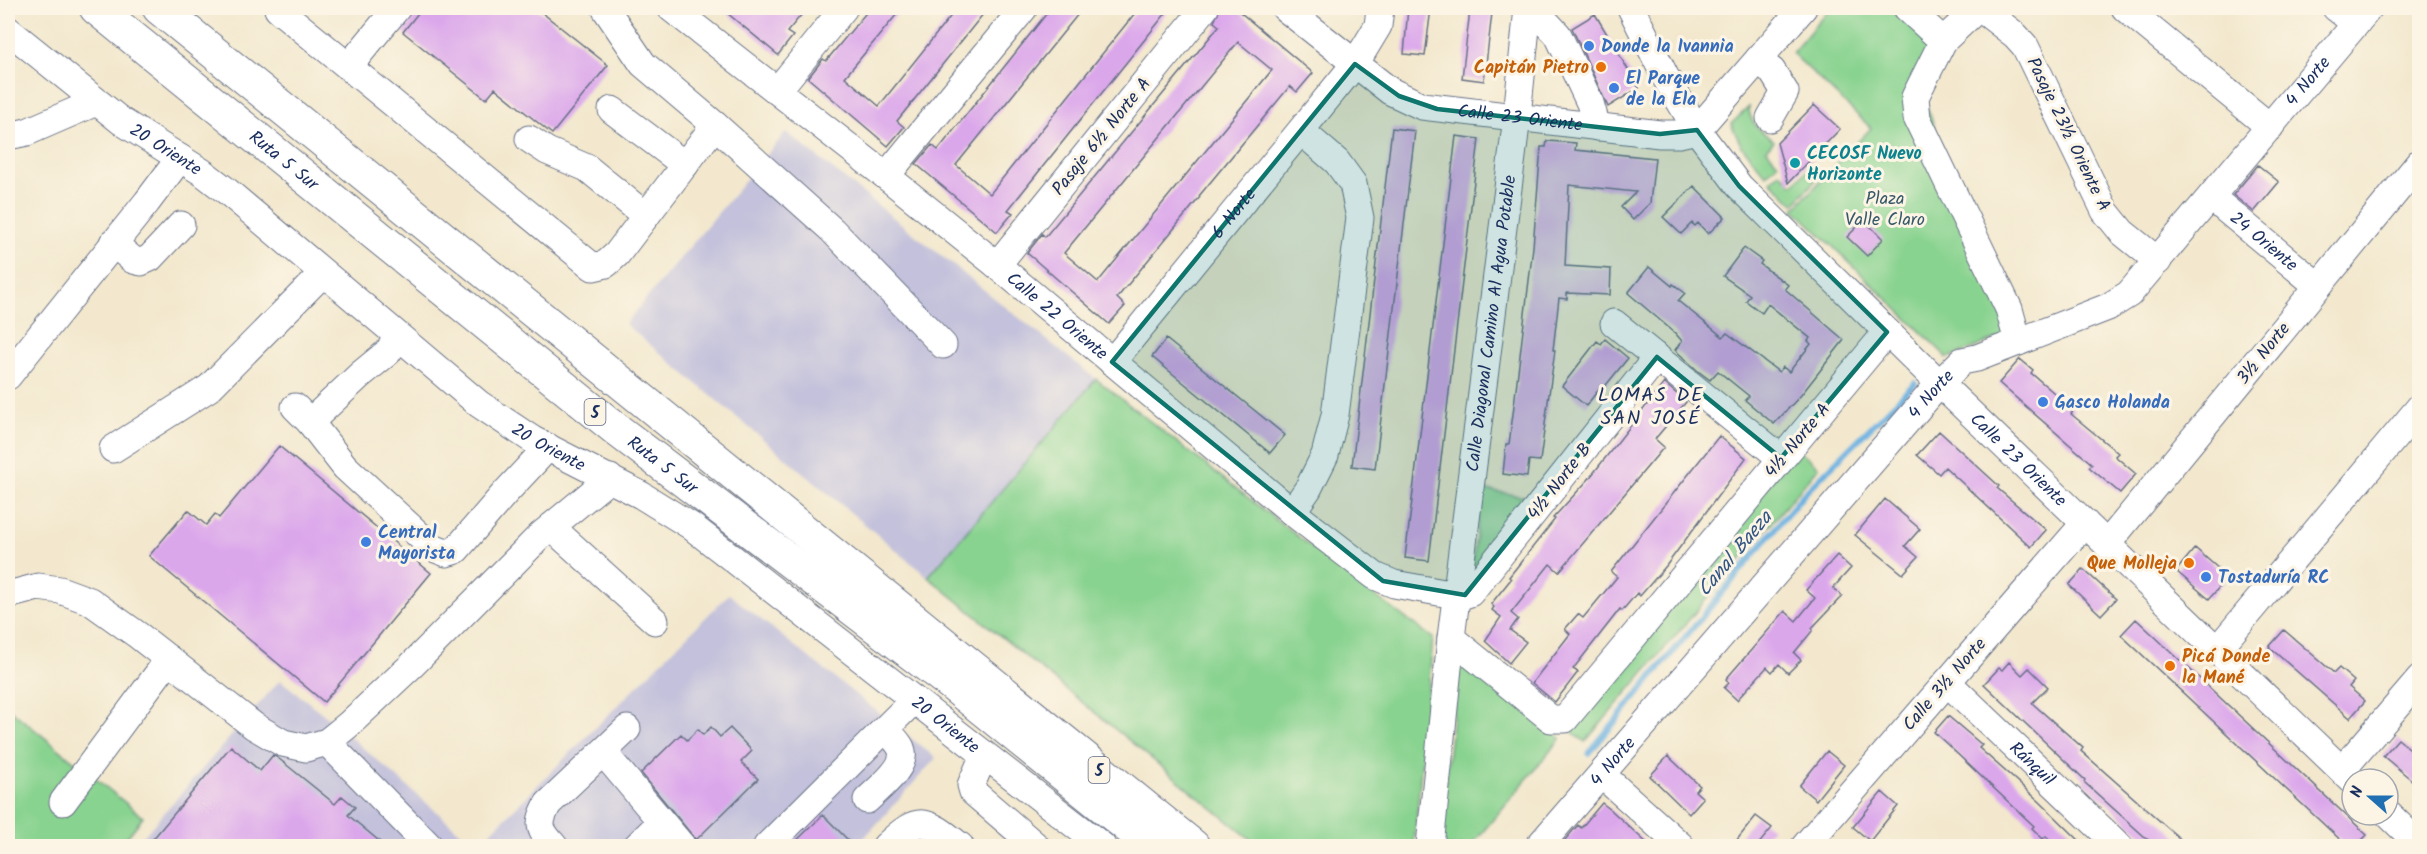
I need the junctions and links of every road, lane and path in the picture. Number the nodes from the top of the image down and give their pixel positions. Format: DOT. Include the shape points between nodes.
graph roads {
  1 [pos="96,8"];
  2 [pos="159,8"];
  3 [pos="275,8"];
  4 [pos="397,8"];
  5 [pos="605,8"];
  6 [pos="671,8"];
  7 [pos="844,8"];
  8 [pos="1024,8"];
  9 [pos="1205,8"];
  10 [pos="1285,8"];
  11 [pos="1380,8"];
  12 [pos="1631,8"];
  13 [pos="1803,8"];
  14 [pos="1907,8"];
  15 [pos="1979,8"];
  16 [pos="2125,8"];
  17 [pos="1528,10"];
  18 [pos="2354,13"];
  19 [pos="8,30"];
  20 [pos="1943,41"];
  21 [pos="1758,60"];
  22 [pos="1355,64"];
  23 [pos="349,66"];
  24 [pos="777,91"];
  25 [pos="96,102"];
  26 [pos="612,110"];
  27 [pos="1517,118"];
  28 [pos="1770,118"];
  29 [pos="715,125"];
  30 [pos="1597,127"];
  31 [pos="2270,127"];
  32 [pos="1697,130"];
  33 [pos="1301,131"];
  34 [pos="529,139"];
  35 [pos="11,143"];
  36 [pos="180,158"];
  37 [pos="2420,162"];
  38 [pos="685,165"];
  39 [pos="886,176"];
  40 [pos="2211,197"];
  41 [pos="646,216"];
  42 [pos="181,225"];
  43 [pos="113,243"];
  44 [pos="2158,261"];
  45 [pos="997,265"];
  46 [pos="323,273"];
  47 [pos="2318,286"];
  48 [pos="1614,323"];
  49 [pos="1887,332"];
  50 [pos="398,337"];
  51 [pos="2018,342"];
  52 [pos="943,345"];
  53 [pos="1657,357"];
  54 [pos="1112,362"];
  55 [pos="8,376"];
  56 [pos="1937,381"];
  57 [pos="2419,410"];
  58 [pos="548,447"];
  59 [pos="113,449"];
  60 [pos="1782,458"];
  61 [pos="610,478"];
  62 [pos="1292,512"];
  63 [pos="2085,523"];
  64 [pos="550,527"];
  65 [pos="2107,544"];
  66 [pos="8,595"];
  67 [pos="1456,595"];
  68 [pos="655,621"];
  69 [pos="1451,638"];
  70 [pos="2217,650"];
  71 [pos="169,659"];
  72 [pos="2420,679"];
  73 [pos="1947,682"];
  74 [pos="914,700"];
  75 [pos="627,729"];
  76 [pos="886,729"];
  77 [pos="327,742"];
  78 [pos="603,752"];
  79 [pos="984,755"];
  80 [pos="2353,767"];
  81 [pos="2340,768"];
  82 [pos="1602,775"];
  83 [pos="867,800"];
  84 [pos="63,802"];
  85 [pos="660,822"];
  86 [pos="2400,826"];
  87 [pos="1815,843"];
  88 [pos="2420,845"];
  89 [pos="429,846"];
  90 [pos="554,846"];
  91 [pos="637,846"];
  92 [pos="682,846"];
  93 [pos="767,846"];
  94 [pos="886,846"];
  95 [pos="960,846"];
  96 [pos="1036,846"];
  97 [pos="1102,846"];
  98 [pos="1152,846"];
  99 [pos="1193,846"];
  100 [pos="1430,846"];
  101 [pos="1539,846"];
  102 [pos="1681,846"];
  103 [pos="2119,846"];
  1 -- 98 [label="highway, Ruta 5 Sur / 5" via="617,430 945,678"];
  2 -- 99 [label="highway, Ruta 5 Sur / 5"];
  3 -- 23 [label="street"];
  4 -- 23 [label="street"];
  5 -- 29 [label="street" via="644,64"];
  6 -- 24 [label="street, Calle 22 Oriente"];
  7 -- 24 [label="street"];
  8 -- 39 [label="street"];
  9 -- 45 [label="street, Pasaje 6½ Norte A"];
  10 -- 22 [label="street, Calle 23 Oriente"];
  11 -- 22 [label="street, 6 Norte" via="1378,26"];
  12 -- 32 [label="street, Calle 23 Oriente"];
  13 -- 21 [label="street"];
  14 -- 20 [label="street"];
  15 -- 20 [label="street"];
  15 -- 44 [label="street, Pasaje 23½ Oriente A" via="2025,46 2105,211 2122,232"];
  16 -- 31 [label="street"];
  17 -- 27 [label="street, Calle Diagonal Camino Al Agua Potable"];
  17 -- 30 [label="street" via="1558,35 1574,65"];
  18 -- 31 [label="street, 4 Norte"];
  19 -- 25 [label="street, 20 Oriente"];
  20 -- 51 [label="street" via="1915,97 1917,118 2009,309"];
  21 -- 28 [label="street" via="1772,71 1785,92"];
  21 -- 32 [label="street"];
  22 -- 27 [label="street, Calle 23 Oriente" via="1390,91 1422,106"];
  22 -- 33 [label="street, 6 Norte"];
  23 -- 41 [label="street" via="593,267 606,264"];
  24 -- 39 [label="street, Calle 22 Oriente"];
  25 -- 35 [label="street"];
  25 -- 36 [label="street, 20 Oriente"];
  26 -- 38 [label="street"];
  27 -- 30 [label="street, Calle 23 Oriente"];
  27 -- 67 [label="street, Calle Diagonal Camino Al Agua Potable"];
  29 -- 38 [label="street"];
  29 -- 52 [label="street" via="832,230"];
  30 -- 32 [label="street, Calle 23 Oriente" via="1670,135"];
  31 -- 40 [label="street, 4 Norte"];
  32 -- 49 [label="street, Calle 23 Oriente" via="1746,194"];
  33 -- 54 [label="street, 6 Norte"];
  33 -- 62 [label="street" via="1337,162 1353,184 1360,218 1335,415 1325,455"];
  34 -- 41 [label="street" via="587,168"];
  36 -- 43 [label="street"];
  36 -- 46 [label="street, 20 Oriente" via="228,192"];
  37 -- 47 [label="street, 3½ Norte"];
  38 -- 41 [label="street"];
  39 -- 45 [label="street, Calle 22 Oriente"];
  40 -- 44 [label="street, 4 Norte"];
  40 -- 47 [label="street, 24 Oriente"];
  42 -- 43 [label="street" via="150,258 141,262"];
  43 -- 55 [label="street"];
  44 -- 51 [label="street, 4 Norte" via="2118,301"];
  45 -- 54 [label="street, Calle 22 Oriente"];
  46 -- 50 [label="street, 20 Oriente"];
  46 -- 59 [label="street" via="209,388"];
  47 -- 65 [label="street, 3½ Norte"];
  48 -- 53 [label="street"];
  49 -- 56 [label="street, Calle 23 Oriente"];
  49 -- 60 [label="street, 4½ Norte A"];
  50 -- 58 [label="street, 20 Oriente" via="479,404"];
  50 -- 58 [label="street" via="388,352 360,375 302,415 345,467 433,548 446,553 456,550"];
  51 -- 56 [label="street, 4 Norte" via="1962,361"];
  53 -- 60 [label="street"];
  53 -- 67 [label="street, 4½ Norte B" via="1474,589"];
  54 -- 62 [label="street, Calle 22 Oriente"];
  56 -- 63 [label="street, Calle 23 Oriente"];
  56 -- 82 [label="street, 4 Norte"];
  57 -- 70 [label="street"];
  58 -- 61 [label="street, 20 Oriente"];
  60 -- 69 [label="street, 4½ Norte A" via="1569,716 1560,721 1551,719"];
  61 -- 64 [label="street"];
  61 -- 74 [label="street, 20 Oriente" via="691,526"];
  62 -- 67 [label="street, Calle 22 Oriente" via="1383,581"];
  63 -- 65 [label="street, Calle 23 Oriente"];
  63 -- 73 [label="street, Calle 3½ Norte"];
  64 -- 68 [label="street"];
  64 -- 77 [label="street" via="412,665"];
  65 -- 70 [label="street, Calle 23 Oriente"];
  66 -- 71 [label="street" via="38,588 60,590 90,601"];
  67 -- 69 [label="street, Calle Diagonal Camino Al Agua Potable"];
  69 -- 100 [label="street, Calle Diagonal Camino Al Agua Potable"];
  70 -- 81 [label="street, Calle 23 Oriente"];
  71 -- 77 [label="street" via="254,726 283,743 306,748"];
  71 -- 84 [label="street"];
  72 -- 80 [label="street"];
  73 -- 87 [label="street, Calle 3½ Norte"];
  73 -- 103 [label="street, Ránquil"];
  74 -- 76 [label="street"];
  74 -- 79 [label="street, 20 Oriente"];
  75 -- 78 [label="street"];
  76 -- 83 [label="street" via="902,755 895,773"];
  76 -- 93 [label="street"];
  77 -- 89 [label="street"];
  78 -- 85 [label="street"];
  78 -- 90 [label="street" via="548,804 541,819 541,831"];
  79 -- 96 [label="street" via="971,786 973,792"];
  79 -- 97 [label="street, 20 Oriente"];
  82 -- 101 [label="street, 4 Norte"];
  82 -- 102 [label="street"];
  85 -- 91 [label="street"];
  85 -- 92 [label="street"];
  86 -- 88 [label="street"];
  94 -- 95 [label="street" via="915,824 940,830"];
}
